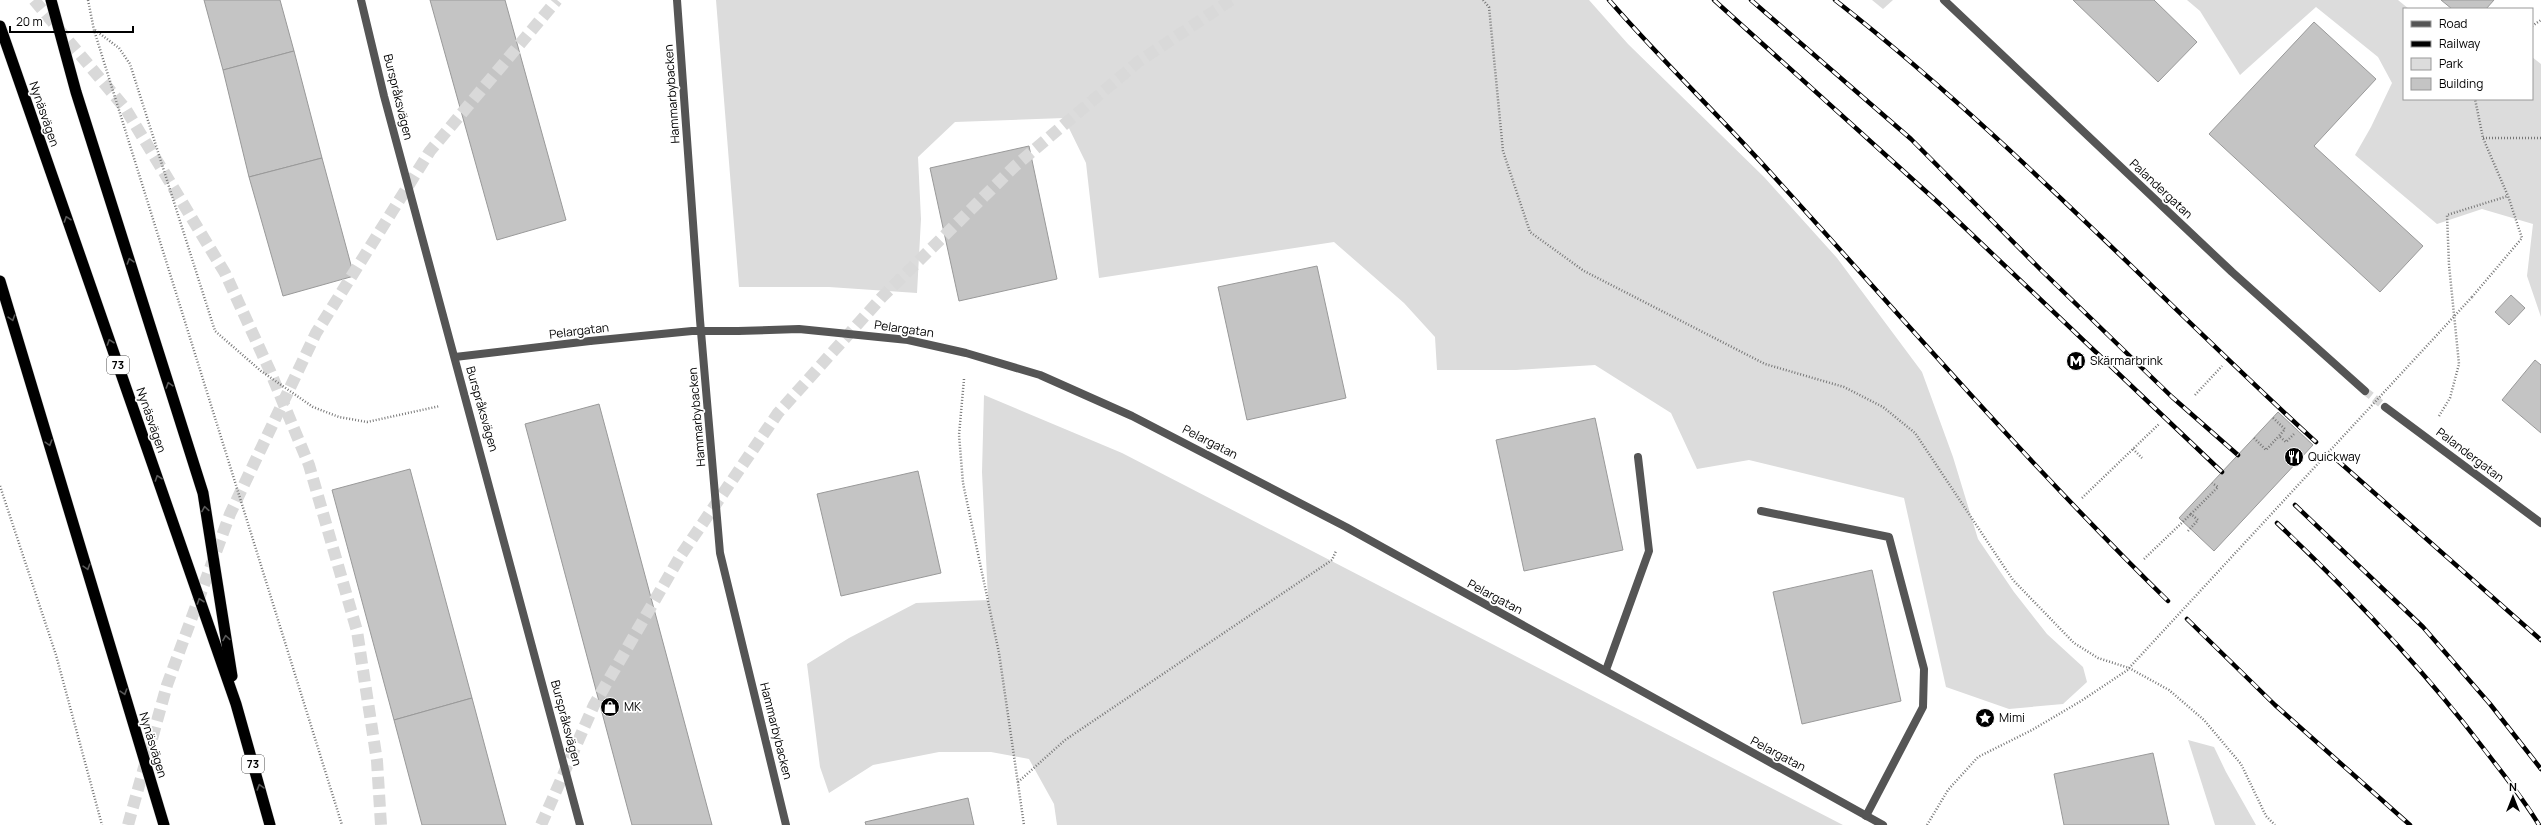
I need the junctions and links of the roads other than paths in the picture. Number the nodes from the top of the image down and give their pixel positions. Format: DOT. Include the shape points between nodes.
graph roads {
  1 [pos="51,0"];
  2 [pos="361,0"];
  3 [pos="677,0"];
  4 [pos="1944,0"];
  5 [pos="0,26"];
  6 [pos="0,281"];
  7 [pos="455,357"];
  8 [pos="2365,391"];
  9 [pos="2385,407"];
  10 [pos="1638,457"];
  11 [pos="1761,511"];
  12 [pos="2541,523"];
  13 [pos="1606,670"];
  14 [pos="236,704"];
  15 [pos="1866,816"];
  16 [pos="164,825"];
  17 [pos="270,825"];
  18 [pos="580,825"];
  19 [pos="786,825"];
  20 [pos="1883,825"];
  14 -- 1 [label="highway, one-way" via="202,493 76,92"];
  2 -- 7 [label="street, Burspråksvägen" via="384,96"];
  3 -- 19 [label="street, Hammarbybacken" via="720,553"];
  4 -- 8 [label="street, Palandergatan" via="2232,272"];
  14 -- 5 [label="highway, Nynäsvägen / 73, one-way"];
  6 -- 16 [label="highway, Nynäsvägen, one-way"];
  7 -- 13 [label="street, Pelargatan, bridge" via="692,331 799,329 908,340 966,353 1040,375 1132,416 1346,526 1477,601"];
  7 -- 18 [label="street, Burspråksvägen"];
  9 -- 12 [label="street, Palandergatan"];
  10 -- 13 [label="street" via="1649,551"];
  11 -- 15 [label="street" via="1889,538 1924,669 1923,707"];
  13 -- 15 [label="street, Pelargatan" via="1694,722"];
  17 -- 14 [label="highway, Nynäsvägen / 73, one-way"];
  15 -- 20 [label="street, Pelargatan"];
}
